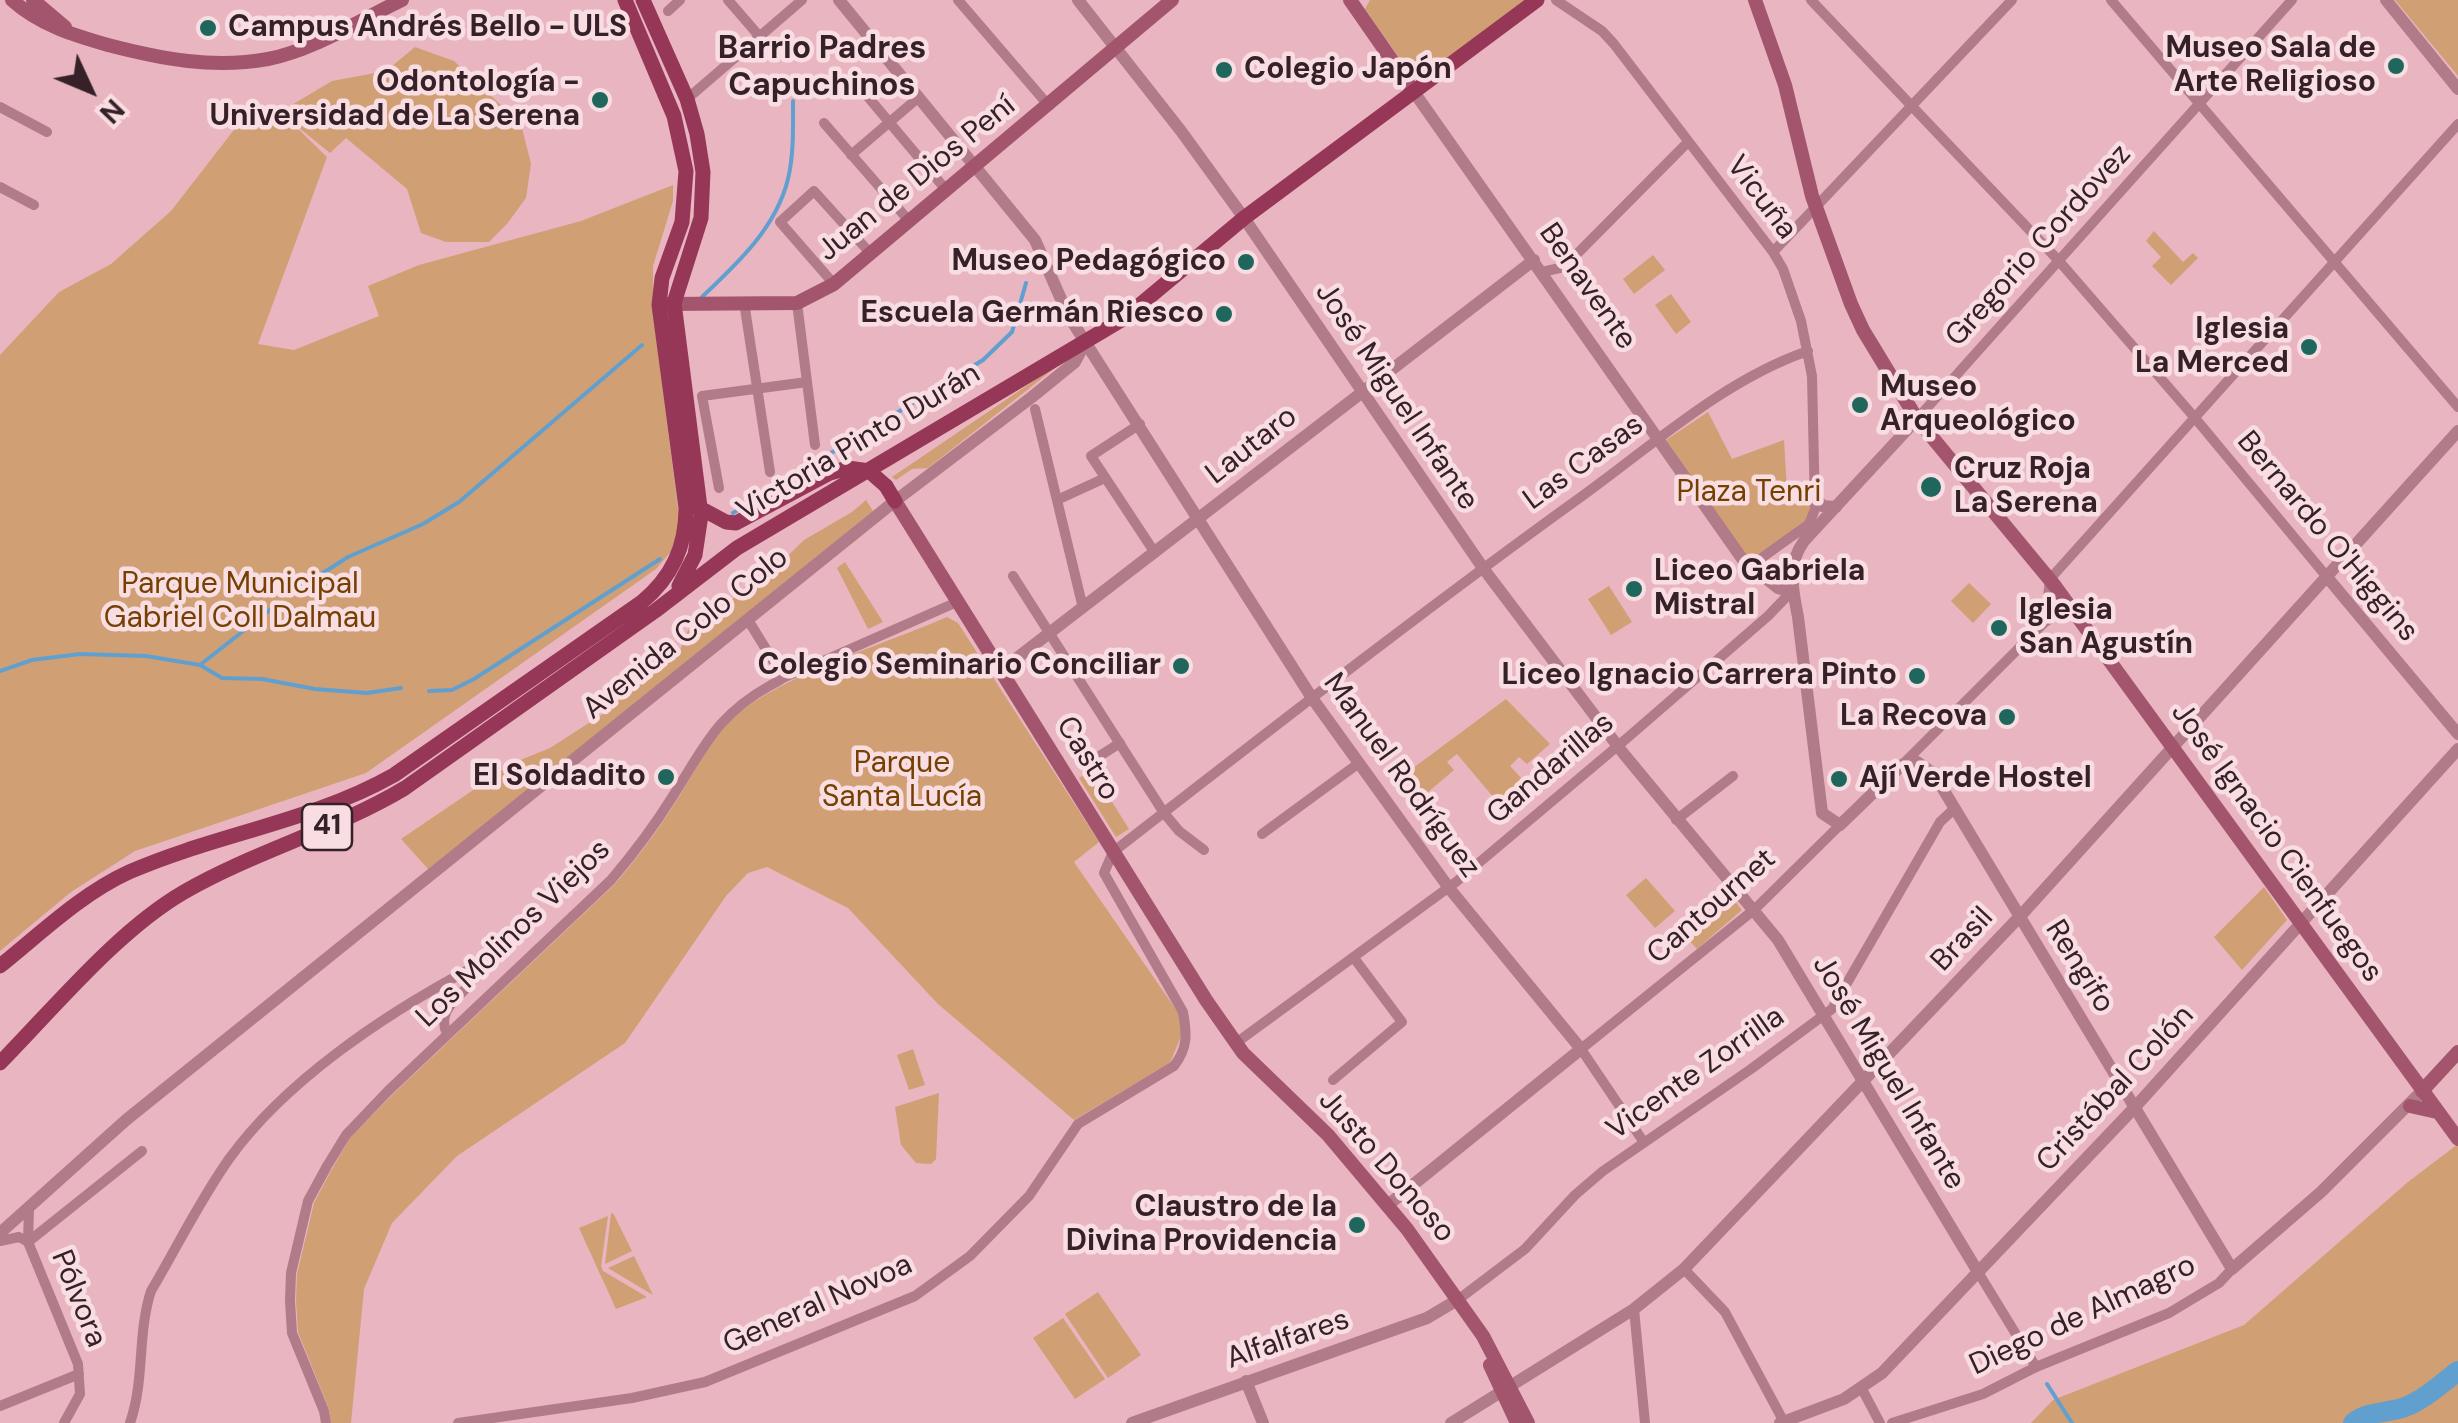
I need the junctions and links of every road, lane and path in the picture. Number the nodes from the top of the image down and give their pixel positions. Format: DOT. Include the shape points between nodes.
graph roads {
  1 [pos="12,0"];
  2 [pos="33,0"];
  3 [pos="402,0"];
  4 [pos="625,0"];
  5 [pos="643,0"];
  6 [pos="680,0"];
  7 [pos="728,0"];
  8 [pos="802,0"];
  9 [pos="839,0"];
  10 [pos="958,0"];
  11 [pos="1078,0"];
  12 [pos="1172,0"];
  13 [pos="1350,0"];
  14 [pos="1538,0"];
  15 [pos="1556,0"];
  16 [pos="1755,0"];
  17 [pos="1811,0"];
  18 [pos="2012,0"];
  19 [pos="2111,0"];
  20 [pos="2292,0"];
  21 [pos="2386,0"];
  22 [pos="668,11"];
  23 [pos="78,36"];
  24 [pos="760,37"];
  25 [pos="1117,47"];
  26 [pos="2458,89"];
  27 [pos="863,92"];
  28 [pos="1414,92"];
  29 [pos="920,97"];
  30 [pos="687,99"];
  31 [pos="2199,104"];
  32 [pos="1049,106"];
  33 [pos="0,107"];
  34 [pos="1913,108"];
  35 [pos="889,122"];
  36 [pos="824,123"];
  37 [pos="2458,124"];
  38 [pos="46,132"];
  39 [pos="1688,142"];
  40 [pos="850,154"];
  41 [pos="977,166"];
  42 [pos="942,185"];
  43 [pos="0,187"];
  44 [pos="34,205"];
  45 [pos="1816,208"];
  46 [pos="1244,218"];
  47 [pos="910,222"];
  48 [pos="1773,252"];
  49 [pos="872,254"];
  50 [pos="2059,261"];
  51 [pos="2335,262"];
  52 [pos="1538,266"];
  53 [pos="834,284"];
  54 [pos="744,302"];
  55 [pos="796,303"];
  56 [pos="667,304"];
  57 [pos="1086,341"];
  58 [pos="1808,350"];
  59 [pos="806,382"];
  60 [pos="758,390"];
  61 [pos="1362,391"];
  62 [pos="2458,407"];
  63 [pos="1035,409"];
  64 [pos="2196,418"];
  65 [pos="1917,419"];
  66 [pos="1140,424"];
  67 [pos="2458,431"];
  68 [pos="1660,439"];
  69 [pos="815,445"];
  70 [pos="770,472"];
  71 [pos="1105,478"];
  72 [pos="719,488"];
  73 [pos="791,496"];
  74 [pos="1816,497"];
  75 [pos="1056,500"];
  76 [pos="895,501"];
  77 [pos="1836,507"];
  78 [pos="700,508"];
  79 [pos="1200,520"];
  80 [pos="737,548"];
  81 [pos="1155,553"];
  82 [pos="1749,567"];
  83 [pos="1482,568"];
  84 [pos="1013,576"];
  85 [pos="2327,577"];
  86 [pos="2050,579"];
  87 [pos="1791,592"];
  88 [pos="667,600"];
  89 [pos="957,602"];
  90 [pos="2070,606"];
  91 [pos="1082,608"];
  92 [pos="748,620"];
  93 [pos="2046,622"];
  94 [pos="1050,634"];
  95 [pos="1000,671"];
  96 [pos="788,674"];
  97 [pos="1312,698"];
  98 [pos="2458,734"];
  99 [pos="1120,743"];
  100 [pos="1618,746"];
  101 [pos="2174,748"];
  102 [pos="2458,749"];
  103 [pos="1098,757"];
  104 [pos="1359,763"];
  105 [pos="1902,765"];
  106 [pos="1732,776"];
  107 [pos="1954,809"];
  108 [pos="1164,812"];
  109 [pos="1676,820"];
  110 [pos="1840,825"];
  111 [pos="1262,834"];
  112 [pos="1204,850"];
  113 [pos="1113,852"];
  114 [pos="1449,888"];
  115 [pos="1755,910"];
  116 [pos="2019,917"];
  117 [pos="2301,924"];
  118 [pos="1354,958"];
  119 [pos="0,966"];
  120 [pos="1825,1014"];
  121 [pos="447,1034"];
  122 [pos="1236,1043"];
  123 [pos="1581,1049"];
  124 [pos="2458,1052"];
  125 [pos="0,1064"];
  126 [pos="2437,1074"];
  127 [pos="1333,1080"];
  128 [pos="1864,1081"];
  129 [pos="2422,1091"];
  130 [pos="2136,1106"];
  131 [pos="2410,1106"];
  132 [pos="2438,1112"];
  133 [pos="2457,1137"];
  134 [pos="1643,1142"];
  135 [pos="142,1151"];
  136 [pos="1388,1205"];
  137 [pos="29,1209"];
  138 [pos="0,1237"];
  139 [pos="28,1242"];
  140 [pos="2232,1268"];
  141 [pos="1684,1269"];
  142 [pos="1978,1272"];
  143 [pos="1458,1298"];
  144 [pos="1634,1309"];
  145 [pos="2036,1367"];
  146 [pos="80,1374"];
  147 [pos="1246,1381"];
  148 [pos="1505,1389"];
  149 [pos="1862,1389"];
  150 [pos="0,1406"];
  151 [pos="1782,1422"];
  152 [pos="64,1423"];
  153 [pos="130,1423"];
  154 [pos="326,1423"];
  155 [pos="458,1423"];
  156 [pos="1132,1423"];
  157 [pos="1263,1423"];
  158 [pos="1451,1423"];
  159 [pos="1517,1423"];
  160 [pos="1528,1423"];
  161 [pos="1645,1423"];
  162 [pos="1880,1423"];
  163 [pos="1892,1423"];
  1 -- 23 [label="main road"];
  2 -- 23 [label="main road"];
  3 -- 23 [label="main road" via="299,49 218,65 169,60"];
  4 -- 56 [label="main road, 41" via="674,116 686,170 682,222 662,278"];
  5 -- 30 [label="main road, 41"];
  6 -- 22 [label="street"];
  7 -- 24 [label="street"];
  8 -- 24 [label="street"];
  9 -- 29 [label="street, Manuel Rodríguez"];
  10 -- 32 [label="street"];
  11 -- 25 [label="street, José Miguel Infante"];
  12 -- 25 [label="main road, Juan de Dios Pení"];
  13 -- 28 [label="main road, Benavente"];
  14 -- 28 [label="main road, Avenida Colo Colo"];
  15 -- 39 [label="street, Vicuña" via="1607,36"];
  16 -- 45 [label="main road, José Ignacio Cienfuegos"];
  17 -- 34 [label="street"];
  18 -- 34 [label="street"];
  19 -- 31 [label="street"];
  20 -- 31 [label="street, Gregorio Cordovez"];
  21 -- 26 [label="street"];
  24 -- 30 [label="street"];
  25 -- 32 [label="main road, Juan de Dios Pení"];
  25 -- 46 [label="street, José Miguel Infante"];
  27 -- 35 [label="street"];
  28 -- 46 [label="main road, Avenida Colo Colo"];
  28 -- 52 [label="street, Benavente"];
  29 -- 35 [label="street"];
  29 -- 41 [label="street, Manuel Rodríguez"];
  30 -- 56 [label="main road, 41" via="700,150 703,204 697,236"];
  31 -- 50 [label="street, Gregorio Cordovez"];
  31 -- 51 [label="street"];
  32 -- 41 [label="main road, Juan de Dios Pení"];
  33 -- 38 [label="street"];
  34 -- 45 [label="street"];
  34 -- 50 [label="street, Bernardo O'Higgins"];
  35 -- 40 [label="street"];
  35 -- 42 [label="street"];
  36 -- 40 [label="street"];
  37 -- 51 [label="street"];
  39 -- 48 [label="street, Vicuña"];
  39 -- 52 [label="street, Lautaro" via="1564,267"];
  40 -- 47 [label="street"];
  41 -- 47 [label="main road, Juan de Dios Pení"];
  41 -- 57 [label="street, Manuel Rodríguez" via="1035,240"];
  43 -- 44 [label="street"];
  45 -- 48 [label="street"];
  45 -- 65 [label="main road, José Ignacio Cienfuegos" via="1857,319"];
  46 -- 57 [label="main road, Avenida Colo Colo" via="1123,319"];
  46 -- 61 [label="street, José Miguel Infante"];
  47 -- 49 [label="main road, Juan de Dios Pení"];
  48 -- 58 [label="street, Vicuña"];
  49 -- 53 [label="main road, Juan de Dios Pení"];
  49 -- 53 [label="street" via="814,191 780,222"];
  50 -- 64 [label="street, Bernardo O'Higgins"];
  50 -- 65 [label="street, Gregorio Cordovez"];
  51 -- 62 [label="street"];
  51 -- 64 [label="street"];
  52 -- 61 [label="street, Lautaro"];
  52 -- 68 [label="street, Benavente"];
  53 -- 55 [label="main road, Juan de Dios Pení"];
  54 -- 55 [label="main road, Juan de Dios Pení"];
  54 -- 56 [label="main road, Juan de Dios Pení"];
  54 -- 60 [label="street"];
  55 -- 59 [label="street"];
  56 -- 78 [label="main road, 41"];
  56 -- 119 [label="main road, 41" via="686,520 664,580 642,602 394,774 304,815 116,879"];
  57 -- 66 [label="street, Manuel Rodríguez"];
  57 -- 76 [label="street, Avenida Colo Colo" via="1075,362"];
  57 -- 80 [label="main road, Victoria Pinto Durán"];
  58 -- 68 [label="street, Las Casas" via="1776,363"];
  58 -- 74 [label="street, Vicuña"];
  59 -- 60 [label="street"];
  59 -- 69 [label="street"];
  60 -- 70 [label="street"];
  60 -- 72 [label="street" via="702,396"];
  61 -- 79 [label="street, Lautaro"];
  61 -- 83 [label="street, José Miguel Infante"];
  63 -- 75 [label="street"];
  64 -- 85 [label="street, Bernardo O'Higgins"];
  64 -- 86 [label="street"];
  65 -- 77 [label="street, Gregorio Cordovez"];
  65 -- 86 [label="main road, José Ignacio Cienfuegos"];
  66 -- 71 [label="street" via="1091,456"];
  66 -- 79 [label="street, Manuel Rodríguez"];
  67 -- 85 [label="street, Brasil"];
  68 -- 82 [label="street, Benavente"];
  68 -- 83 [label="street, Las Casas"];
  71 -- 75 [label="street"];
  71 -- 81 [label="street"];
  73 -- 76 [label="main road, bridge" via="848,468 869,471"];
  73 -- 78 [label="main road" via="736,523"];
  73 -- 80 [label="main road"];
  74 -- 77 [label="street" via="1822,506"];
  74 -- 82 [label="street" via="1809,524"];
  75 -- 91 [label="street"];
  76 -- 89 [label="main road, Castro"];
  76 -- 92 [label="street, Avenida Colo Colo"];
  77 -- 87 [label="street, Gregorio Cordovez" via="1797,551"];
  78 -- 88 [label="main road, 41" via="692,563"];
  79 -- 81 [label="street, Lautaro"];
  79 -- 97 [label="street, Manuel Rodríguez"];
  80 -- 88 [label="main road, Victoria Pinto Durán"];
  81 -- 91 [label="street, Lautaro"];
  82 -- 87 [label="street, Benavente"];
  83 -- 97 [label="street, Las Casas"];
  83 -- 100 [label="street, José Miguel Infante"];
  84 -- 94 [label="street"];
  85 -- 98 [label="street, Bernardo O'Higgins"];
  85 -- 101 [label="street, Brasil"];
  86 -- 90 [label="main road, José Ignacio Cienfuegos"];
  86 -- 93 [label="street"];
  87 -- 100 [label="street, Gandarillas"];
  87 -- 110 [label="street" via="1820,806"];
  88 -- 125 [label="main road, 41" via="391,796 164,905"];
  89 -- 95 [label="main road, Castro"];
  89 -- 96 [label="street, Los Molinos Viejos"];
  90 -- 93 [label="street, Cantournet"];
  90 -- 101 [label="main road, José Ignacio Cienfuegos"];
  91 -- 94 [label="street, Lautaro"];
  92 -- 96 [label="street"];
  92 -- 137 [label="street, Avenida Colo Colo" via="126,1120"];
  93 -- 105 [label="street, Cantournet"];
  94 -- 95 [label="street, Lautaro"];
  94 -- 99 [label="street"];
  95 -- 113 [label="main road, Castro"];
  96 -- 121 [label="street, Los Molinos Viejos" via="723,720 611,880"];
  97 -- 104 [label="street, Manuel Rodríguez"];
  97 -- 108 [label="street, Las Casas"];
  99 -- 103 [label="street"];
  99 -- 108 [label="street"];
  100 -- 109 [label="street, José Miguel Infante"];
  100 -- 114 [label="street, Gandarillas"];
  101 -- 116 [label="street, Brasil"];
  101 -- 117 [label="main road, José Ignacio Cienfuegos"];
  102 -- 117 [label="street, Cristóbal Colón"];
  104 -- 111 [label="street"];
  104 -- 114 [label="street, Manuel Rodríguez"];
  105 -- 107 [label="street, Rengifo" via="1928,768"];
  105 -- 110 [label="street, Cantournet"];
  106 -- 109 [label="street"];
  107 -- 116 [label="street, Rengifo"];
  107 -- 120 [label="street, Vicente Zorrilla"];
  108 -- 112 [label="street"];
  108 -- 113 [label="street, Las Casas"];
  109 -- 115 [label="street, José Miguel Infante"];
  110 -- 115 [label="street, Cantournet"];
  113 -- 122 [label="main road, Castro"];
  113 -- 155 [label="street, General Novoa" via="1104,873 1183,1012 1184,1053 1174,1066 1078,1124 1029,1196 970,1256 915,1296 704,1382"];
  114 -- 118 [label="street, Gandarillas"];
  114 -- 123 [label="street, Manuel Rodríguez"];
  115 -- 120 [label="street, José Miguel Infante"];
  115 -- 123 [label="street, Cantournet"];
  116 -- 128 [label="street, Brasil"];
  116 -- 130 [label="street, Rengifo"];
  117 -- 129 [label="main road, José Ignacio Cienfuegos"];
  117 -- 130 [label="street, Cristóbal Colón"];
  118 -- 122 [label="street, Gandarillas"];
  118 -- 127 [label="street" via="1402,1022"];
  120 -- 128 [label="street, José Miguel Infante"];
  120 -- 134 [label="street, Vicente Zorrilla"];
  121 -- 153 [label="street" via="444,1014 474,977 468,970 342,1050 252,1131 151,1291"];
  121 -- 154 [label="street, Los Molinos Viejos" via="346,1134 308,1201 291,1273 292,1334"];
  122 -- 136 [label="main road, Justo Donoso"];
  123 -- 134 [label="street, Manuel Rodríguez"];
  123 -- 136 [label="street, Cantournet"];
  124 -- 126 [label="main road"];
  126 -- 129 [label="main road"];
  126 -- 132 [label="main road"];
  128 -- 141 [label="street, Brasil"];
  128 -- 142 [label="street, José Miguel Infante"];
  129 -- 131 [label="street, Diego de Almagro"];
  129 -- 132 [label="main road, José Ignacio Cienfuegos"];
  130 -- 140 [label="street, Rengifo"];
  130 -- 142 [label="street, Cristóbal Colón"];
  131 -- 132 [label="main road"];
  131 -- 140 [label="street, Diego de Almagro"];
  132 -- 133 [label="main road, José Ignacio Cienfuegos"];
  134 -- 143 [label="street, Vicente Zorrilla" via="1582,1188 1525,1249"];
  135 -- 139 [label="street"];
  136 -- 143 [label="main road, Justo Donoso"];
  137 -- 138 [label="street, Avenida Colo Colo"];
  137 -- 139 [label="street, Pólvora"];
  138 -- 139 [label="street, Pólvora"];
  139 -- 146 [label="street, Pólvora"];
  140 -- 145 [label="street, Diego de Almagro" via="2169,1313"];
  141 -- 144 [label="street, Brasil"];
  141 -- 151 [label="street" via="1725,1312"];
  142 -- 145 [label="street, José Miguel Infante"];
  142 -- 149 [label="street, Cristóbal Colón"];
  143 -- 147 [label="street, Alfalfares" via="1412,1324"];
  143 -- 148 [label="main road, Justo Donoso"];
  144 -- 148 [label="street, Brasil"];
  144 -- 161 [label="street"];
  145 -- 163 [label="street, Diego de Almagro" via="1983,1394"];
  146 -- 150 [label="street"];
  146 -- 152 [label="street" via="80,1394"];
  147 -- 156 [label="street, Alfalfares"];
  147 -- 157 [label="street"];
  148 -- 158 [label="street, Brasil"];
  148 -- 159 [label="main road, Justo Donoso"];
  148 -- 160 [label="main road, Justo Donoso"];
  149 -- 151 [label="street, Cristóbal Colón"];
  149 -- 162 [label="street"];
}
